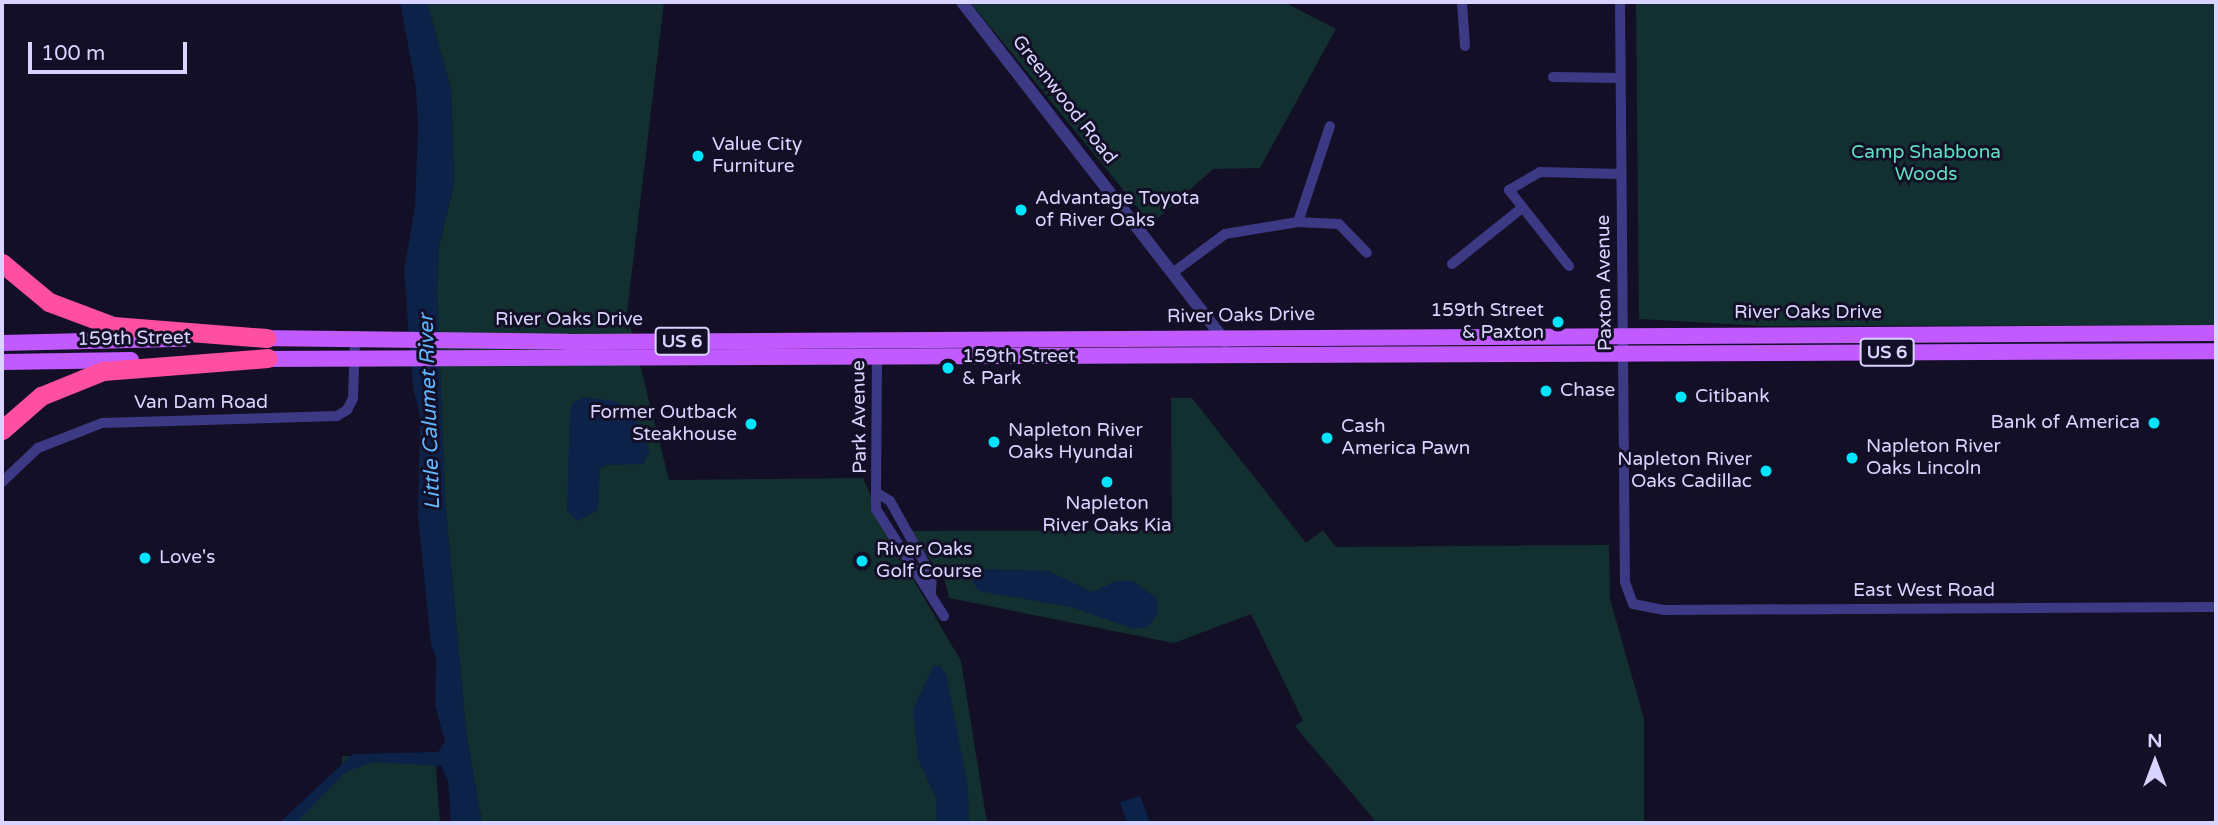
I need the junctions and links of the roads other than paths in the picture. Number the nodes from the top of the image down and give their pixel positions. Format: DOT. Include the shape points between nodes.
graph roads {
  1 [pos="962,2"];
  2 [pos="1462,2"];
  3 [pos="1620,2"];
  4 [pos="1465,46"];
  5 [pos="1553,77"];
  6 [pos="1620,78"];
  7 [pos="1330,126"];
  8 [pos="1621,174"];
  9 [pos="1522,208"];
  10 [pos="1298,222"];
  11 [pos="1367,253"];
  12 [pos="2,263"];
  13 [pos="1452,264"];
  14 [pos="1569,267"];
  15 [pos="1175,271"];
  16 [pos="2216,332"];
  17 [pos="1623,334"];
  18 [pos="267,338"];
  19 [pos="1223,338"];
  20 [pos="877,340"];
  21 [pos="355,341"];
  22 [pos="2,343"];
  23 [pos="1623,351"];
  24 [pos="2216,351"];
  25 [pos="1237,356"];
  26 [pos="267,358"];
  27 [pos="877,358"];
  28 [pos="355,359"];
  29 [pos="2,362"];
  30 [pos="2,430"];
  31 [pos="2,482"];
  32 [pos="879,494"];
  33 [pos="931,592"];
  34 [pos="1633,604"];
  35 [pos="2216,607"];
  36 [pos="944,616"];
  1 -- 15 [label="street, Greenwood Road"];
  2 -- 4 [label="street"];
  3 -- 6 [label="street, Paxton Avenue"];
  5 -- 6 [label="street"];
  6 -- 8 [label="street, Paxton Avenue"];
  7 -- 10 [label="street"];
  8 -- 9 [label="street" via="1540,172 1525,177 1509,190"];
  8 -- 17 [label="street, Paxton Avenue"];
  9 -- 13 [label="street"];
  9 -- 14 [label="street"];
  10 -- 11 [label="street" via="1339,224"];
  10 -- 15 [label="street" via="1224,234"];
  12 -- 18 [label="highway" via="49,302 113,326"];
  15 -- 19 [label="street, Greenwood Road"];
  16 -- 17 [label="main road, River Oaks Drive / US 6"];
  17 -- 19 [label="main road, River Oaks Drive / US 6"];
  17 -- 23 [label="street, Paxton Avenue"];
  18 -- 21 [label="main road, River Oaks Drive / US 6"];
  18 -- 22 [label="main road, 159th Street / US 6"];
  19 -- 20 [label="main road, River Oaks Drive / US 6"];
  19 -- 25 [label="street, Greenwood Road"];
  20 -- 21 [label="main road, River Oaks Drive / US 6"];
  20 -- 27 [label="street, Park Avenue"];
  21 -- 28 [label="street, Van Dam Road"];
  23 -- 24 [label="main road, River Oaks Drive / US 6"];
  23 -- 25 [label="main road, River Oaks Drive / US 6"];
  23 -- 34 [label="street, Paxton Avenue" via="1625,582"];
  25 -- 27 [label="main road, River Oaks Drive / US 6"];
  26 -- 28 [label="main road, River Oaks Drive / US 6"];
  26 -- 29 [label="main road, 159th Street / US 6"];
  26 -- 30 [label="highway" via="103,371 41,397"];
  27 -- 28 [label="main road, River Oaks Drive / US 6"];
  27 -- 32 [label="street, Park Avenue"];
  28 -- 31 [label="street, Van Dam Road" via="353,398 337,416 102,423 38,449"];
  32 -- 33 [label="street, Park Avenue" via="890,501 932,576"];
  32 -- 33 [label="street, Park Avenue" via="876,509 919,582"];
  33 -- 36 [label="street, Park Avenue"];
  34 -- 35 [label="street, East West Road" via="1664,610"];
}
